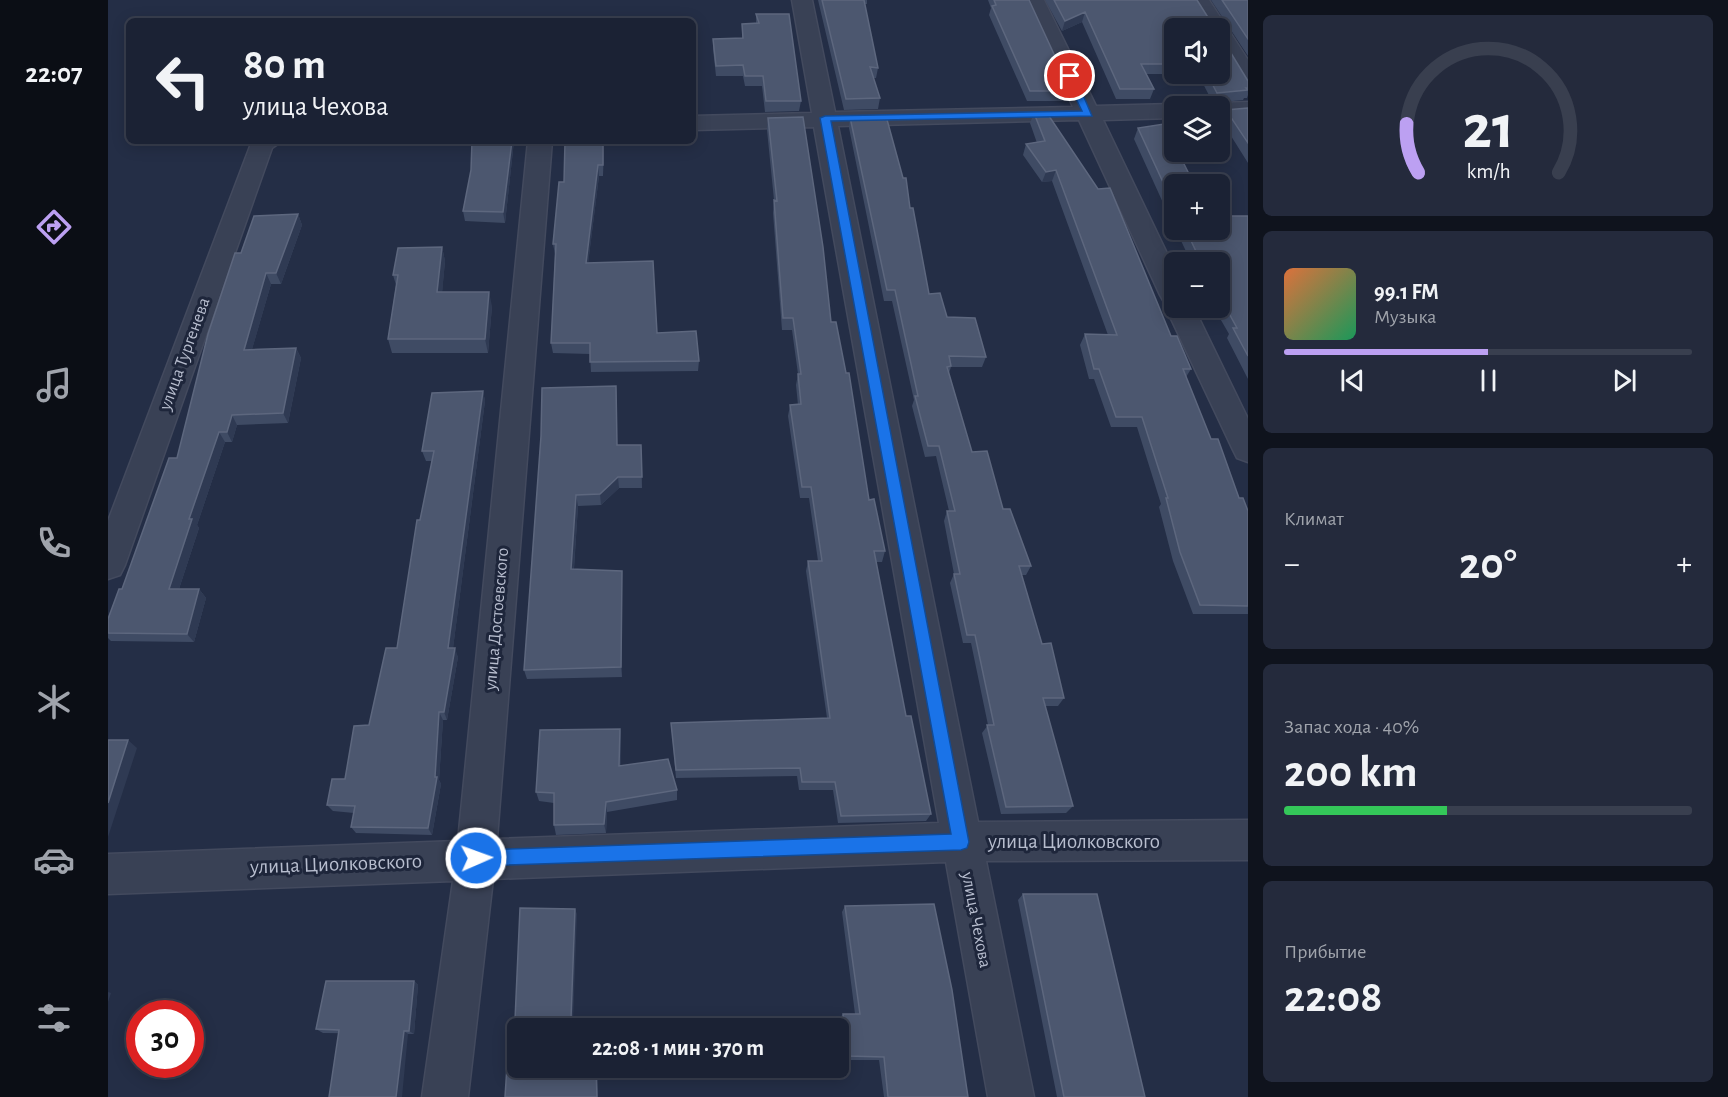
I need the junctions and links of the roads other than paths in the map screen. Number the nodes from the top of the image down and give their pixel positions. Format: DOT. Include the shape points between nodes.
graph roads {
  1 [pos="802,0"];
  2 [pos="1034,0"];
  3 [pos="1200,0"];
  4 [pos="1211,18"];
  5 [pos="1230,49"];
  6 [pos="1248,78"];
  7 [pos="1248,109"];
  8 [pos="1230,110"];
  9 [pos="1164,111"];
  10 [pos="1088,114"];
  11 [pos="825,118"];
  12 [pos="696,123"];
  13 [pos="265,144"];
  14 [pos="540,144"];
  15 [pos="1164,274"];
  16 [pos="1185,318"];
  17 [pos="1248,450"];
  18 [pos="108,565"];
  19 [pos="1248,840"];
  20 [pos="961,842"];
  21 [pos="476,858"];
  22 [pos="108,874"];
  23 [pos="445,1097"];
  24 [pos="1011,1097"];
  1 -- 11 [label="street, улица Чехова"];
  2 -- 10 [label="street"];
  3 -- 4 [label="street"];
  5 -- 6 [label="street"];
  7 -- 8 [label="street"];
  9 -- 10 [label="street"];
  10 -- 11 [label="street"];
  10 -- 15 [label="street"];
  11 -- 12 [label="street"];
  11 -- 20 [label="street, улица Чехова"];
  13 -- 18 [label="street, улица Тургенева"];
  14 -- 21 [label="street, улица Достоевского"];
  16 -- 17 [label="street"];
  19 -- 20 [label="street, улица Циолковского"];
  20 -- 21 [label="street, улица Циолковского"];
  20 -- 24 [label="street, улица Чехова"];
  21 -- 22 [label="street, улица Циолковского"];
  21 -- 23 [label="street, улица Достоевского"];
}
